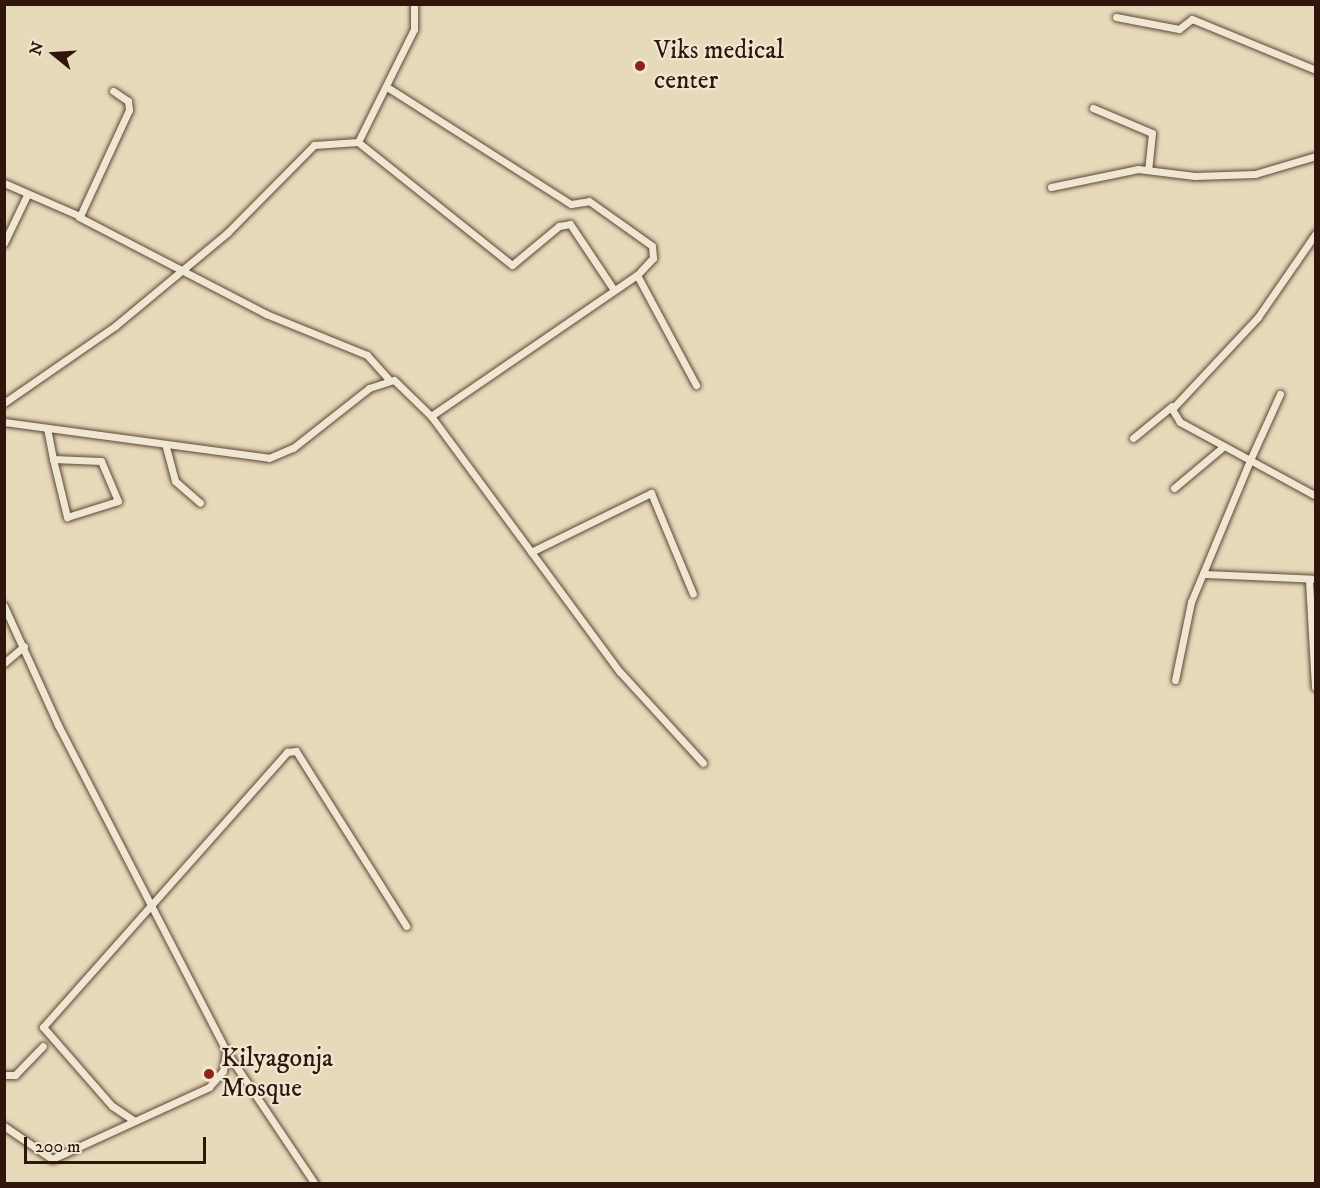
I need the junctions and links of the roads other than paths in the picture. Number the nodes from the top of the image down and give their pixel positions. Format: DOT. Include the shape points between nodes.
graph roads {
  1 [pos="414,4"];
  2 [pos="1116,17"];
  3 [pos="1316,70"];
  4 [pos="387,87"];
  5 [pos="113,91"];
  6 [pos="1093,108"];
  7 [pos="358,142"];
  8 [pos="1316,156"];
  9 [pos="1148,170"];
  10 [pos="4,183"];
  11 [pos="1051,188"];
  12 [pos="27,195"];
  13 [pos="79,217"];
  14 [pos="1316,233"];
  15 [pos="4,243"];
  16 [pos="181,271"];
  17 [pos="637,275"];
  18 [pos="614,290"];
  19 [pos="388,378"];
  20 [pos="696,385"];
  21 [pos="1280,394"];
  22 [pos="4,403"];
  23 [pos="1173,406"];
  24 [pos="431,416"];
  25 [pos="4,422"];
  26 [pos="47,428"];
  27 [pos="1133,438"];
  28 [pos="1224,446"];
  29 [pos="166,447"];
  30 [pos="53,459"];
  31 [pos="1250,460"];
  32 [pos="1174,488"];
  33 [pos="1316,496"];
  34 [pos="200,503"];
  35 [pos="531,552"];
  36 [pos="1203,573"];
  37 [pos="1312,580"];
  38 [pos="693,594"];
  39 [pos="4,606"];
  40 [pos="24,646"];
  41 [pos="4,663"];
  42 [pos="1175,680"];
  43 [pos="1315,687"];
  44 [pos="703,763"];
  45 [pos="150,904"];
  46 [pos="405,926"];
  47 [pos="43,1046"];
  48 [pos="226,1051"];
  49 [pos="4,1075"];
  50 [pos="133,1120"];
  51 [pos="4,1126"];
  52 [pos="315,1184"];
  1 -- 4 [label="street" via="414,29"];
  2 -- 3 [label="street" via="1179,29 1192,19"];
  4 -- 7 [label="street"];
  4 -- 17 [label="street" via="571,204 588,201 652,246 653,258"];
  5 -- 13 [label="street" via="128,101 129,110"];
  6 -- 9 [label="street" via="1152,133"];
  7 -- 16 [label="street" via="315,146"];
  7 -- 18 [label="street" via="510,264 559,226 570,224"];
  8 -- 9 [label="street" via="1255,174 1202,176"];
  9 -- 11 [label="street"];
  10 -- 12 [label="street"];
  12 -- 13 [label="street"];
  12 -- 15 [label="street"];
  13 -- 16 [label="street"];
  14 -- 23 [label="street" via="1258,316"];
  16 -- 19 [label="street" via="266,314 367,355"];
  16 -- 22 [label="street" via="115,326"];
  17 -- 18 [label="street"];
  17 -- 20 [label="street"];
  18 -- 24 [label="street"];
  19 -- 24 [label="street"];
  19 -- 29 [label="street" via="277,457"];
  21 -- 31 [label="street"];
  23 -- 27 [label="street"];
  23 -- 28 [label="street" via="1172,414 1180,422"];
  24 -- 35 [label="street"];
  25 -- 26 [label="street"];
  26 -- 29 [label="street"];
  26 -- 30 [label="street"];
  28 -- 31 [label="street"];
  28 -- 32 [label="street"];
  29 -- 34 [label="street" via="175,482"];
  30 -- 30 [label="street" via="67,517 118,501 101,461"];
  31 -- 33 [label="street"];
  31 -- 36 [label="street"];
  35 -- 38 [label="street" via="651,493"];
  35 -- 44 [label="street" via="620,672"];
  36 -- 37 [label="street"];
  36 -- 42 [label="street" via="1191,602"];
  37 -- 43 [label="street"];
  39 -- 40 [label="street"];
  40 -- 41 [label="street"];
  40 -- 45 [label="street"];
  45 -- 46 [label="street" via="291,750"];
  45 -- 48 [label="street"];
  45 -- 50 [label="street" via="43,1027 108,1102"];
  47 -- 49 [label="street" via="15,1075"];
  48 -- 50 [label="street" via="223,1071 209,1087 147,1120"];
  48 -- 52 [label="street"];
  50 -- 51 [label="street" via="52,1159"];
}
